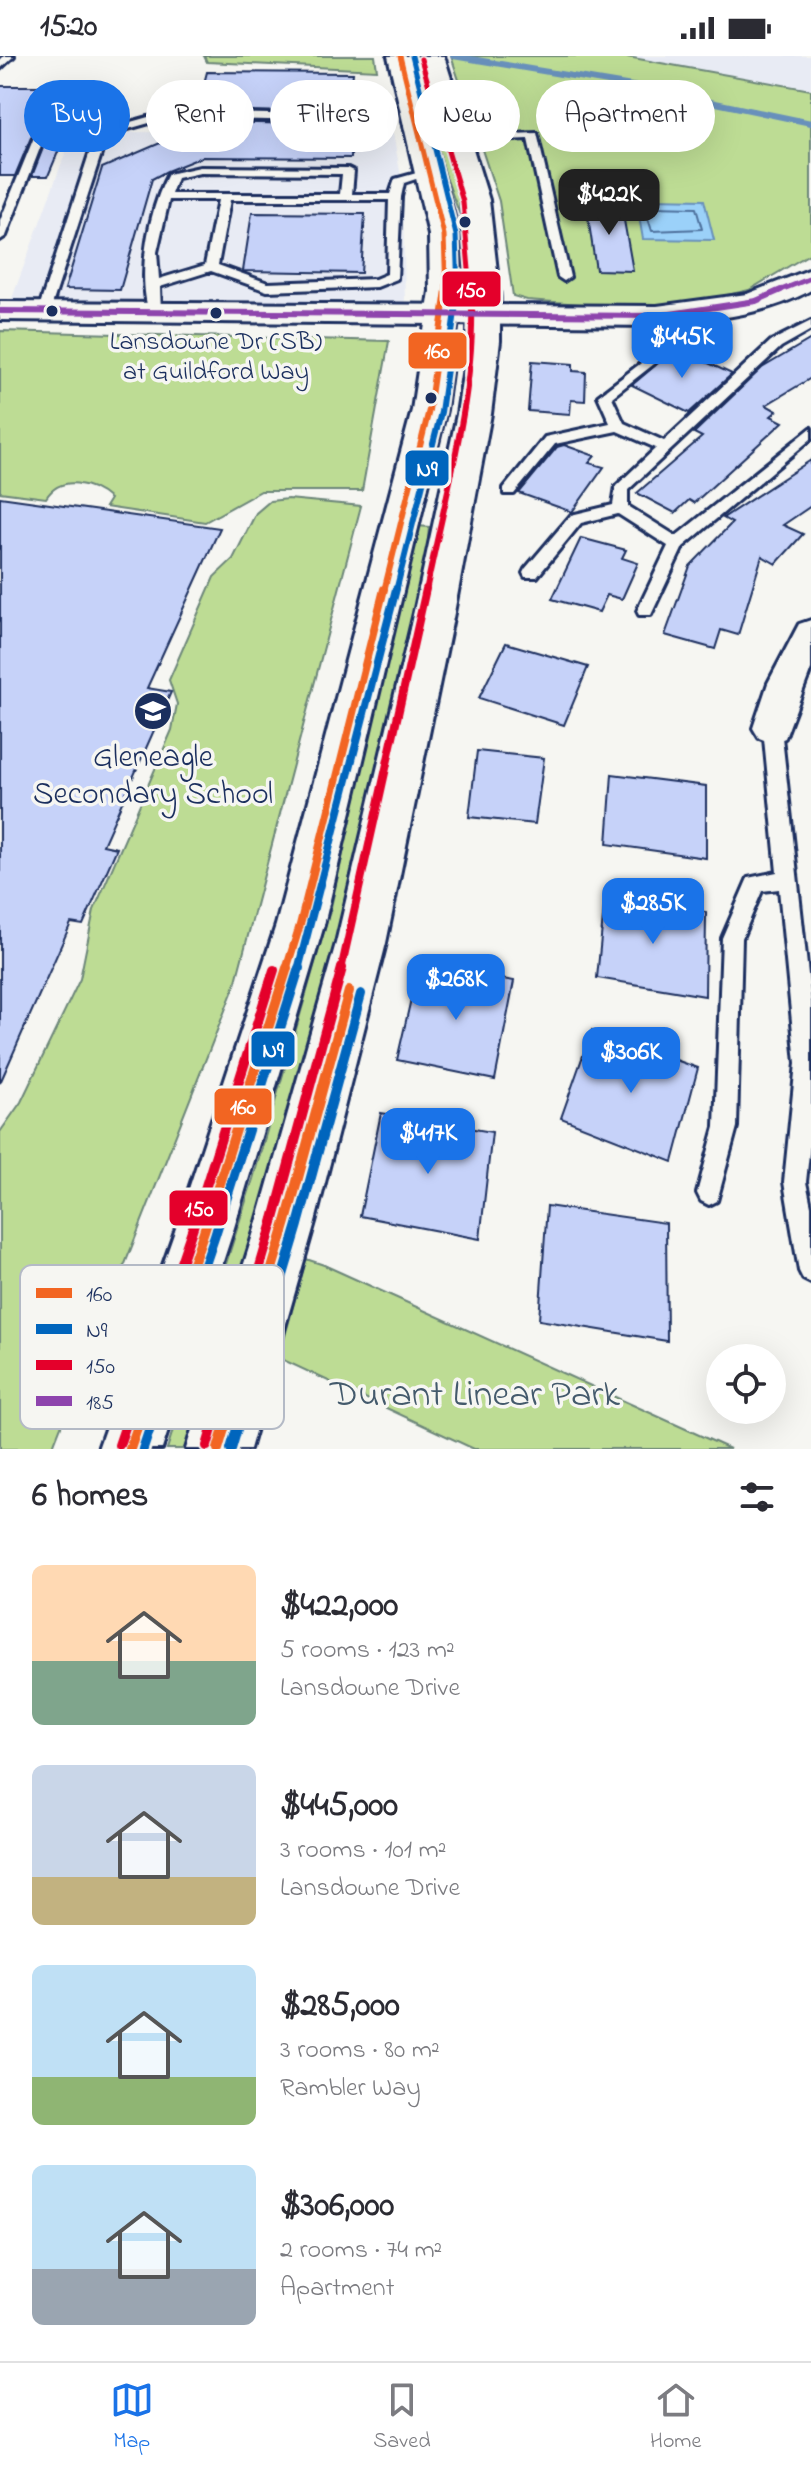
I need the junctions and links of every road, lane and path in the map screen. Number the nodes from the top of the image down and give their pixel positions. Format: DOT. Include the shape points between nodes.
graph roads {
  1 [pos="9,56"];
  2 [pos="400,56"];
  3 [pos="432,56"];
  4 [pos="0,66"];
  5 [pos="440,80"];
  6 [pos="270,117"];
  7 [pos="520,136"];
  8 [pos="96,152"];
  9 [pos="462,152"];
  10 [pos="431,172"];
  11 [pos="225,196"];
  12 [pos="164,197"];
  13 [pos="346,197"];
  14 [pos="395,197"];
  15 [pos="0,236"];
  16 [pos="211,267"];
  17 [pos="564,277"];
  18 [pos="811,278"];
  19 [pos="154,299"];
  20 [pos="289,300"];
  21 [pos="0,311"];
  22 [pos="44,311"];
  23 [pos="464,315"];
  24 [pos="811,325"];
  25 [pos="649,361"];
  26 [pos="618,426"];
  27 [pos="811,432"];
  28 [pos="665,447"];
  29 [pos="509,491"];
  30 [pos="620,508"];
  31 [pos="677,544"];
  32 [pos="531,573"];
  33 [pos="645,611"];
  34 [pos="811,633"];
  35 [pos="772,728"];
  36 [pos="787,879"];
  37 [pos="709,1193"];
  38 [pos="192,1265"];
  39 [pos="273,1265"];
  40 [pos="811,1271"];
  41 [pos="137,1429"];
  42 [pos="224,1429"];
  43 [pos="130,1449"];
  44 [pos="218,1449"];
  1 -- 4 [label="lane"];
  2 -- 10 [label="main road"];
  3 -- 5 [label="main road"];
  6 -- 15 [label="lane" via="166,115 121,128 43,127"];
  7 -- 17 [label="lane" via="533,135"];
  8 -- 22 [label="lane"];
  9 -- 23 [label="main road" via="475,200"];
  10 -- 14 [label="lane" via="399,181"];
  10 -- 23 [label="main road" via="444,235 446,291"];
  11 -- 12 [label="lane"];
  11 -- 13 [label="lane"];
  11 -- 16 [label="lane"];
  12 -- 13 [label="lane" via="172,176 200,170 348,171"];
  12 -- 19 [label="lane" via="151,252"];
  13 -- 14 [label="lane"];
  14 -- 20 [label="lane" via="393,276"];
  16 -- 19 [label="lane"];
  16 -- 20 [label="lane"];
  18 -- 23 [label="main road" via="753,301 690,313"];
  19 -- 20 [label="main road"];
  19 -- 22 [label="main road"];
  20 -- 23 [label="main road"];
  21 -- 22 [label="main road"];
  23 -- 38 [label="main road" via="429,410 300,925"];
  23 -- 39 [label="main road" via="474,414 361,943"];
  24 -- 28 [label="lane" via="776,344"];
  25 -- 26 [label="lane" via="605,396"];
  26 -- 28 [label="lane"];
  26 -- 29 [label="lane" via="550,440"];
  27 -- 31 [label="lane"];
  28 -- 30 [label="lane" via="621,489"];
  30 -- 31 [label="lane"];
  30 -- 32 [label="lane" via="576,519"];
  31 -- 33 [label="lane"];
  34 -- 35 [label="street" via="786,683"];
  35 -- 36 [label="lane"];
  36 -- 37 [label="lane" via="755,884 732,938 726,1127"];
  36 -- 40 [label="lane" via="807,1063 795,1182"];
  41 -- 43 [label="main road"];
  42 -- 44 [label="main road"];
}
